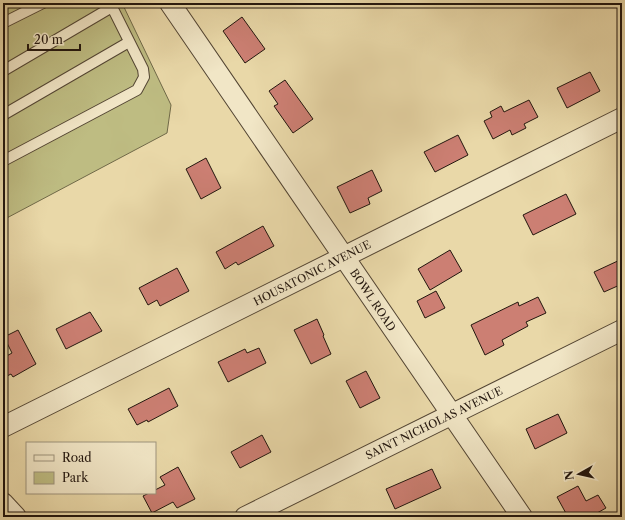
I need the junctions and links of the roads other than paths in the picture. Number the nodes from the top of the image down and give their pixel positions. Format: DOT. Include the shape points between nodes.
graph roads {
  1 [pos="44,3"];
  2 [pos="170,3"];
  3 [pos="110,5"];
  4 [pos="3,23"];
  5 [pos="129,42"];
  6 [pos="3,71"];
  7 [pos="3,115"];
  8 [pos="622,118"];
  9 [pos="3,161"];
  10 [pos="344,257"];
  11 [pos="622,330"];
  12 [pos="451,415"];
  13 [pos="3,427"];
  14 [pos="3,503"];
  15 [pos="16,517"];
  16 [pos="245,517"];
  17 [pos="522,517"];
  1 -- 4 [label="lane"];
  2 -- 10 [label="street, BOWL ROAD"];
  3 -- 5 [label="lane"];
  3 -- 6 [label="lane"];
  5 -- 7 [label="lane"];
  5 -- 9 [label="lane" via="143,69 144,77 137,90"];
  8 -- 10 [label="street, HOUSATONIC AVENUE"];
  10 -- 12 [label="street, BOWL ROAD"];
  10 -- 13 [label="street, HOUSATONIC AVENUE"];
  11 -- 12 [label="street, SAINT NICHOLAS AVENUE"];
  12 -- 16 [label="street, SAINT NICHOLAS AVENUE"];
  12 -- 17 [label="street, BOWL ROAD"];
  14 -- 15 [label="street"];
}
